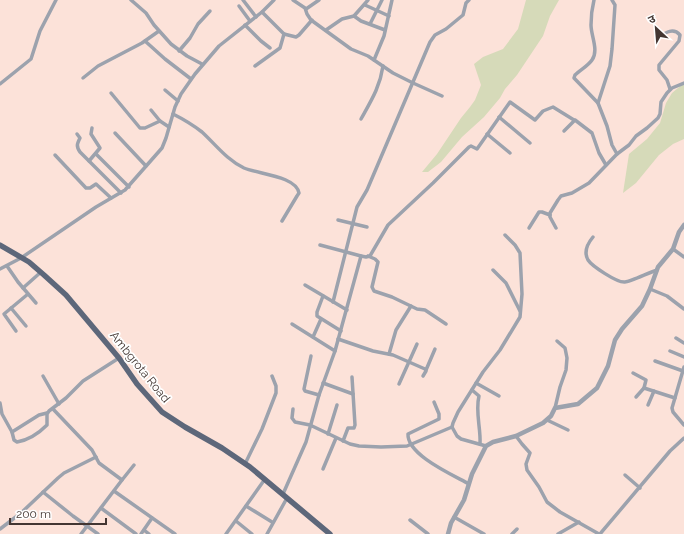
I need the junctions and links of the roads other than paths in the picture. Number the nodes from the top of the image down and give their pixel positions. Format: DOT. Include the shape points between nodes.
graph roads {
  1 [pos="56,0"];
  2 [pos="131,0"];
  3 [pos="243,0"];
  4 [pos="274,0"];
  5 [pos="293,0"];
  6 [pos="319,0"];
  7 [pos="368,0"];
  8 [pos="382,0"];
  9 [pos="392,0"];
  10 [pos="469,0"];
  11 [pos="594,0"];
  12 [pos="612,0"];
  13 [pos="365,5"];
  14 [pos="239,6"];
  15 [pos="306,9"];
  16 [pos="377,10"];
  17 [pos="210,11"];
  18 [pos="262,12"];
  19 [pos="354,16"];
  20 [pos="389,16"];
  21 [pos="256,17"];
  22 [pos="312,20"];
  23 [pos="250,21"];
  24 [pos="370,24"];
  25 [pos="246,25"];
  26 [pos="326,30"];
  27 [pos="385,30"];
  28 [pos="159,31"];
  29 [pos="284,34"];
  30 [pos="657,38"];
  31 [pos="145,41"];
  32 [pos="270,48"];
  33 [pos="179,51"];
  34 [pos="374,60"];
  35 [pos="202,64"];
  36 [pos="255,66"];
  37 [pos="383,66"];
  38 [pos="83,78"];
  39 [pos="191,79"];
  40 [pos="412,83"];
  41 [pos="684,83"];
  42 [pos="0,84"];
  43 [pos="670,89"];
  44 [pos="165,90"];
  45 [pos="111,93"];
  46 [pos="442,96"];
  47 [pos="178,101"];
  48 [pos="598,102"];
  49 [pos="151,110"];
  50 [pos="173,114"];
  51 [pos="499,117"];
  52 [pos="361,119"];
  53 [pos="574,120"];
  54 [pos="160,121"];
  55 [pos="169,127"];
  56 [pos="92,128"];
  57 [pos="564,131"];
  58 [pos="115,133"];
  59 [pos="77,134"];
  60 [pos="487,134"];
  61 [pos="530,143"];
  62 [pos="510,153"];
  63 [pos="96,154"];
  64 [pos="617,154"];
  65 [pos="55,155"];
  66 [pos="89,161"];
  67 [pos="606,164"];
  68 [pos="146,166"];
  69 [pos="129,187"];
  70 [pos="121,193"];
  71 [pos="111,198"];
  72 [pos="550,215"];
  73 [pos="338,220"];
  74 [pos="282,221"];
  75 [pos="353,224"];
  76 [pos="684,225"];
  77 [pos="367,228"];
  78 [pos="529,228"];
  79 [pos="556,228"];
  80 [pos="505,235"];
  81 [pos="593,237"];
  82 [pos="0,245"];
  83 [pos="320,245"];
  84 [pos="672,249"];
  85 [pos="346,252"];
  86 [pos="361,256"];
  87 [pos="368,256"];
  88 [pos="684,257"];
  89 [pos="22,258"];
  90 [pos="7,266"];
  91 [pos="0,269"];
  92 [pos="493,270"];
  93 [pos="657,270"];
  94 [pos="41,272"];
  95 [pos="305,286"];
  96 [pos="23,288"];
  97 [pos="650,288"];
  98 [pos="28,294"];
  99 [pos="322,296"];
  100 [pos="333,302"];
  101 [pos="36,303"];
  102 [pos="411,306"];
  103 [pos="683,307"];
  104 [pos="11,308"];
  105 [pos="346,310"];
  106 [pos="521,312"];
  107 [pos="321,319"];
  108 [pos="292,324"];
  109 [pos="446,324"];
  110 [pos="26,326"];
  111 [pos="16,331"];
  112 [pos="341,331"];
  113 [pos="313,337"];
  114 [pos="676,338"];
  115 [pos="338,339"];
  116 [pos="557,341"];
  117 [pos="684,343"];
  118 [pos="417,344"];
  119 [pos="435,349"];
  120 [pos="335,350"];
  121 [pos="670,351"];
  122 [pos="390,354"];
  123 [pos="311,356"];
  124 [pos="119,358"];
  125 [pos="684,358"];
  126 [pos="655,361"];
  127 [pos="409,362"];
  128 [pos="426,370"];
  129 [pos="683,372"];
  130 [pos="633,373"];
  131 [pos="42,376"];
  132 [pos="272,376"];
  133 [pos="423,376"];
  134 [pos="352,377"];
  135 [pos="324,383"];
  136 [pos="476,383"];
  137 [pos="399,384"];
  138 [pos="644,388"];
  139 [pos="472,390"];
  140 [pos="654,391"];
  141 [pos="353,394"];
  142 [pos="319,395"];
  143 [pos="499,396"];
  144 [pos="636,398"];
  145 [pos="675,398"];
  146 [pos="434,402"];
  147 [pos="0,403"];
  148 [pos="59,404"];
  149 [pos="337,405"];
  150 [pos="648,405"];
  151 [pos="53,408"];
  152 [pos="555,408"];
  153 [pos="293,409"];
  154 [pos="47,413"];
  155 [pos="547,420"];
  156 [pos="684,424"];
  157 [pos="310,425"];
  158 [pos="452,427"];
  159 [pos="568,430"];
  160 [pos="12,432"];
  161 [pos="328,434"];
  162 [pos="516,436"];
  163 [pos="336,438"];
  164 [pos="684,438"];
  165 [pos="344,441"];
  166 [pos="411,445"];
  167 [pos="483,445"];
  168 [pos="96,457"];
  169 [pos="245,464"];
  170 [pos="134,465"];
  171 [pos="323,469"];
  172 [pos="625,475"];
  173 [pos="265,479"];
  174 [pos="122,480"];
  175 [pos="469,484"];
  176 [pos="640,488"];
  177 [pos="114,491"];
  178 [pos="43,492"];
  179 [pos="285,496"];
  180 [pos="246,506"];
  181 [pos="100,508"];
  182 [pos="152,518"];
  183 [pos="454,518"];
  184 [pos="410,520"];
  185 [pos="236,521"];
  186 [pos="272,522"];
  187 [pos="579,522"];
  188 [pos="87,526"];
  189 [pos="0,529"];
  190 [pos="517,529"];
  191 [pos="144,530"];
  192 [pos="81,534"];
  193 [pos="98,534"];
  194 [pos="136,534"];
  195 [pos="141,534"];
  196 [pos="149,534"];
  197 [pos="175,534"];
  198 [pos="226,534"];
  199 [pos="252,534"];
  200 [pos="267,534"];
  201 [pos="330,534"];
  202 [pos="428,534"];
  203 [pos="448,534"];
  204 [pos="484,534"];
  205 [pos="512,534"];
  206 [pos="558,534"];
  207 [pos="600,534"];
  1 -- 42 [label="street" via="40,31 31,59"];
  2 -- 28 [label="street" via="147,14"];
  3 -- 21 [label="street"];
  4 -- 18 [label="street"];
  5 -- 15 [label="street"];
  6 -- 15 [label="street"];
  7 -- 13 [label="street"];
  8 -- 16 [label="street"];
  9 -- 20 [label="street"];
  10 -- 40 [label="street" via="463,15 432,37"];
  11 -- 48 [label="street" via="591,26 594,56 574,78"];
  12 -- 48 [label="street" via="615,5 610,66"];
  13 -- 16 [label="street"];
  13 -- 19 [label="street"];
  14 -- 23 [label="street"];
  15 -- 22 [label="street"];
  16 -- 20 [label="street"];
  16 -- 24 [label="street"];
  17 -- 33 [label="street"];
  18 -- 21 [label="street"];
  18 -- 29 [label="street"];
  19 -- 24 [label="street"];
  19 -- 26 [label="street" via="342,19"];
  20 -- 27 [label="street"];
  21 -- 23 [label="street"];
  22 -- 26 [label="street"];
  22 -- 29 [label="street" via="297,37"];
  23 -- 25 [label="street"];
  24 -- 27 [label="street"];
  25 -- 32 [label="street"];
  25 -- 35 [label="street" via="219,46"];
  26 -- 34 [label="street" via="351,49"];
  27 -- 34 [label="street"];
  28 -- 31 [label="street"];
  28 -- 33 [label="street"];
  29 -- 36 [label="street" via="280,48"];
  30 -- 43 [label="street" via="669,31 675,31 680,35 679,41 659,65 659,70"];
  31 -- 38 [label="street" via="98,66"];
  31 -- 39 [label="street"];
  33 -- 35 [label="street"];
  34 -- 37 [label="street"];
  35 -- 39 [label="street"];
  37 -- 40 [label="street"];
  37 -- 52 [label="street" via="378,90"];
  39 -- 47 [label="street"];
  40 -- 46 [label="street"];
  40 -- 75 [label="street" via="367,190 359,202"];
  41 -- 43 [label="street"];
  43 -- 64 [label="street" via="661,102 658,118"];
  44 -- 47 [label="street"];
  45 -- 54 [label="street" via="140,128"];
  47 -- 50 [label="street"];
  48 -- 64 [label="street"];
  49 -- 54 [label="street"];
  50 -- 55 [label="street"];
  50 -- 74 [label="street" via="200,131 233,162 251,171 284,179 296,186 299,193"];
  51 -- 53 [label="street" via="511,101 536,120 543,111 551,107"];
  51 -- 60 [label="street"];
  51 -- 61 [label="street"];
  53 -- 57 [label="street"];
  53 -- 67 [label="street" via="592,133"];
  54 -- 55 [label="street"];
  55 -- 68 [label="street" via="162,148"];
  56 -- 63 [label="street" via="91,134 100,148"];
  58 -- 68 [label="street"];
  59 -- 66 [label="street" via="80,138 77,147"];
  60 -- 62 [label="street"];
  60 -- 87 [label="street" via="477,149 469,147 388,225"];
  63 -- 66 [label="street"];
  63 -- 69 [label="street"];
  64 -- 67 [label="street"];
  65 -- 71 [label="street" via="86,188 96,184"];
  66 -- 70 [label="street"];
  67 -- 72 [label="street" via="589,183 560,198"];
  68 -- 69 [label="street"];
  69 -- 70 [label="street"];
  70 -- 71 [label="street"];
  71 -- 89 [label="street"];
  72 -- 78 [label="street" via="539,212"];
  72 -- 79 [label="street"];
  73 -- 75 [label="street"];
  75 -- 77 [label="street"];
  75 -- 85 [label="street"];
  76 -- 84 [label="street"];
  80 -- 106 [label="street" via="520,253"];
  81 -- 93 [label="street" via="587,245 587,258 612,278 627,282"];
  82 -- 89 [label="main road, Ambgrota Road"];
  83 -- 85 [label="street"];
  84 -- 88 [label="street"];
  84 -- 93 [label="street"];
  85 -- 86 [label="street"];
  85 -- 100 [label="street"];
  86 -- 87 [label="street"];
  86 -- 105 [label="street"];
  87 -- 102 [label="street" via="375,259 378,264 373,290"];
  89 -- 90 [label="street"];
  89 -- 94 [label="main road, Ambgrota Road"];
  90 -- 91 [label="street"];
  90 -- 96 [label="street"];
  92 -- 106 [label="street" via="506,283"];
  93 -- 97 [label="street"];
  94 -- 96 [label="street"];
  94 -- 124 [label="main road, Ambgrota Road" via="66,295"];
  95 -- 99 [label="street"];
  96 -- 98 [label="street"];
  97 -- 103 [label="street"];
  97 -- 152 [label="street" via="642,306 615,340 608,366 597,388 578,404"];
  98 -- 101 [label="street"];
  98 -- 104 [label="street"];
  99 -- 100 [label="street"];
  99 -- 107 [label="street" via="316,314"];
  100 -- 105 [label="street"];
  102 -- 109 [label="street" via="425,310"];
  102 -- 122 [label="street" via="396,330"];
  104 -- 110 [label="street"];
  104 -- 111 [label="street" via="4,316"];
  105 -- 112 [label="street"];
  106 -- 136 [label="street" via="517,323"];
  107 -- 112 [label="street"];
  107 -- 113 [label="street"];
  108 -- 113 [label="street"];
  112 -- 115 [label="street"];
  113 -- 120 [label="street"];
  114 -- 117 [label="street"];
  115 -- 120 [label="street"];
  115 -- 122 [label="street"];
  116 -- 152 [label="street" via="565,348 567,364"];
  118 -- 127 [label="street"];
  119 -- 128 [label="street"];
  120 -- 135 [label="street"];
  121 -- 125 [label="street"];
  122 -- 127 [label="street"];
  123 -- 142 [label="street" via="304,389"];
  124 -- 148 [label="street" via="83,381"];
  124 -- 169 [label="main road, Ambgrota Road" via="137,384 162,412"];
  126 -- 129 [label="street"];
  127 -- 128 [label="street"];
  127 -- 137 [label="street"];
  128 -- 133 [label="street"];
  129 -- 145 [label="street"];
  130 -- 138 [label="street" via="646,380"];
  131 -- 148 [label="street"];
  132 -- 169 [label="street" via="276,393"];
  134 -- 141 [label="street"];
  135 -- 141 [label="street"];
  135 -- 142 [label="street"];
  136 -- 139 [label="street"];
  136 -- 143 [label="street"];
  138 -- 140 [label="street"];
  138 -- 144 [label="street"];
  139 -- 158 [label="street" via="454,418"];
  139 -- 167 [label="street" via="479,396 477,406"];
  140 -- 145 [label="street"];
  140 -- 150 [label="street"];
  141 -- 165 [label="street" via="355,427 348,428"];
  142 -- 157 [label="street"];
  145 -- 156 [label="street" via="673,410"];
  146 -- 166 [label="street" via="439,419 408,434"];
  147 -- 160 [label="street" via="2,414"];
  148 -- 151 [label="street"];
  149 -- 161 [label="street"];
  151 -- 154 [label="street"];
  151 -- 168 [label="street"];
  152 -- 155 [label="street"];
  153 -- 157 [label="street" via="294,421"];
  154 -- 160 [label="street" via="39,415"];
  154 -- 160 [label="street" via="47,425 31,437 17,442"];
  155 -- 159 [label="street"];
  155 -- 162 [label="street"];
  157 -- 161 [label="street"];
  157 -- 179 [label="street"];
  158 -- 166 [label="street"];
  158 -- 167 [label="street" via="461,439"];
  161 -- 163 [label="street"];
  162 -- 167 [label="street"];
  162 -- 187 [label="street" via="530,453 526,464 527,470 547,502"];
  163 -- 165 [label="street"];
  163 -- 171 [label="street"];
  164 -- 176 [label="street"];
  165 -- 166 [label="street" via="359,446"];
  166 -- 175 [label="street" via="429,462"];
  167 -- 175 [label="street"];
  168 -- 174 [label="street" via="102,465"];
  168 -- 178 [label="street" via="64,473"];
  169 -- 173 [label="main road, Ambgrota Road"];
  170 -- 174 [label="street"];
  172 -- 176 [label="street"];
  173 -- 179 [label="main road, Ambgrota Road"];
  173 -- 180 [label="street"];
  174 -- 177 [label="street"];
  175 -- 183 [label="street"];
  176 -- 207 [label="street"];
  177 -- 181 [label="street"];
  177 -- 182 [label="street"];
  178 -- 188 [label="street"];
  178 -- 189 [label="street"];
  179 -- 186 [label="street"];
  179 -- 201 [label="main road, Ambgrota Road"];
  180 -- 185 [label="street"];
  180 -- 186 [label="street"];
  181 -- 188 [label="street"];
  181 -- 194 [label="street"];
  182 -- 191 [label="street"];
  182 -- 197 [label="street"];
  183 -- 203 [label="street"];
  183 -- 204 [label="street"];
  184 -- 202 [label="street"];
  185 -- 198 [label="street"];
  185 -- 199 [label="street"];
  186 -- 200 [label="street"];
  187 -- 206 [label="street"];
  187 -- 207 [label="street"];
  188 -- 192 [label="street"];
  188 -- 193 [label="street"];
  190 -- 205 [label="street"];
  191 -- 195 [label="street"];
  191 -- 196 [label="street"];
}
